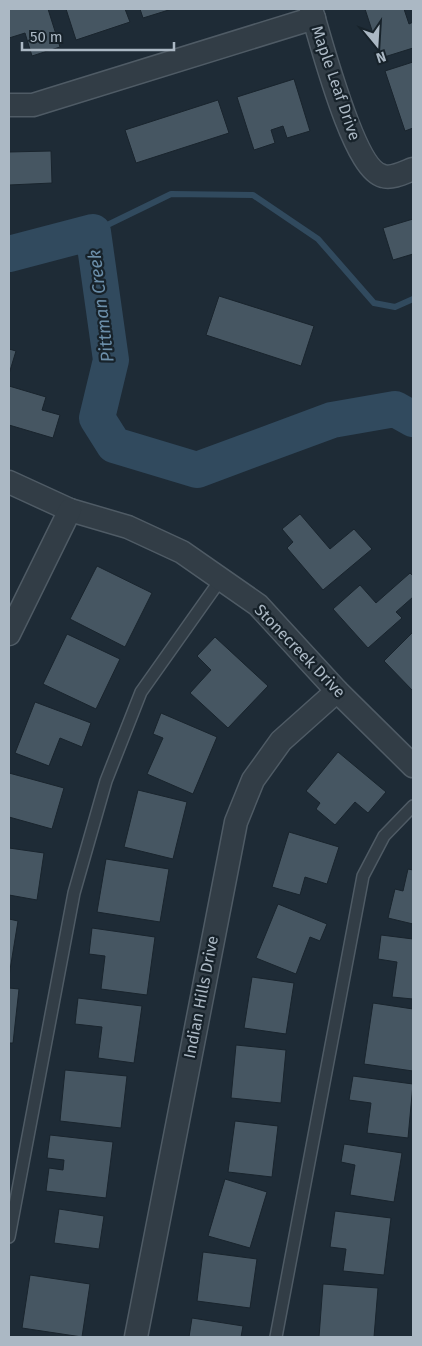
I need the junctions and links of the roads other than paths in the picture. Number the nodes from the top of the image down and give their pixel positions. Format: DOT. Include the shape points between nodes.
graph roads {
  1 [pos="312,13"];
  2 [pos="9,105"];
  3 [pos="413,169"];
  4 [pos="9,482"];
  5 [pos="70,510"];
  6 [pos="221,579"];
  7 [pos="9,634"];
  8 [pos="337,691"];
  9 [pos="413,766"];
  10 [pos="413,806"];
  11 [pos="9,1237"];
  12 [pos="136,1337"];
  13 [pos="276,1337"];
  1 -- 2 [label="street" via="33,105"];
  1 -- 3 [label="street, Maple Leaf Drive" via="350,134 370,167 389,177"];
  4 -- 5 [label="street, Stonecreek Drive"];
  5 -- 6 [label="street, Stonecreek Drive" via="128,527 182,552"];
  5 -- 7 [label="street"];
  6 -- 8 [label="street, Stonecreek Drive" via="258,605"];
  6 -- 11 [label="lane" via="141,692 106,781 74,893"];
  8 -- 9 [label="street, Stonecreek Drive"];
  8 -- 12 [label="street, Indian Hills Drive" via="281,741 254,780 236,822"];
  10 -- 13 [label="lane" via="384,836 363,876"];
}
